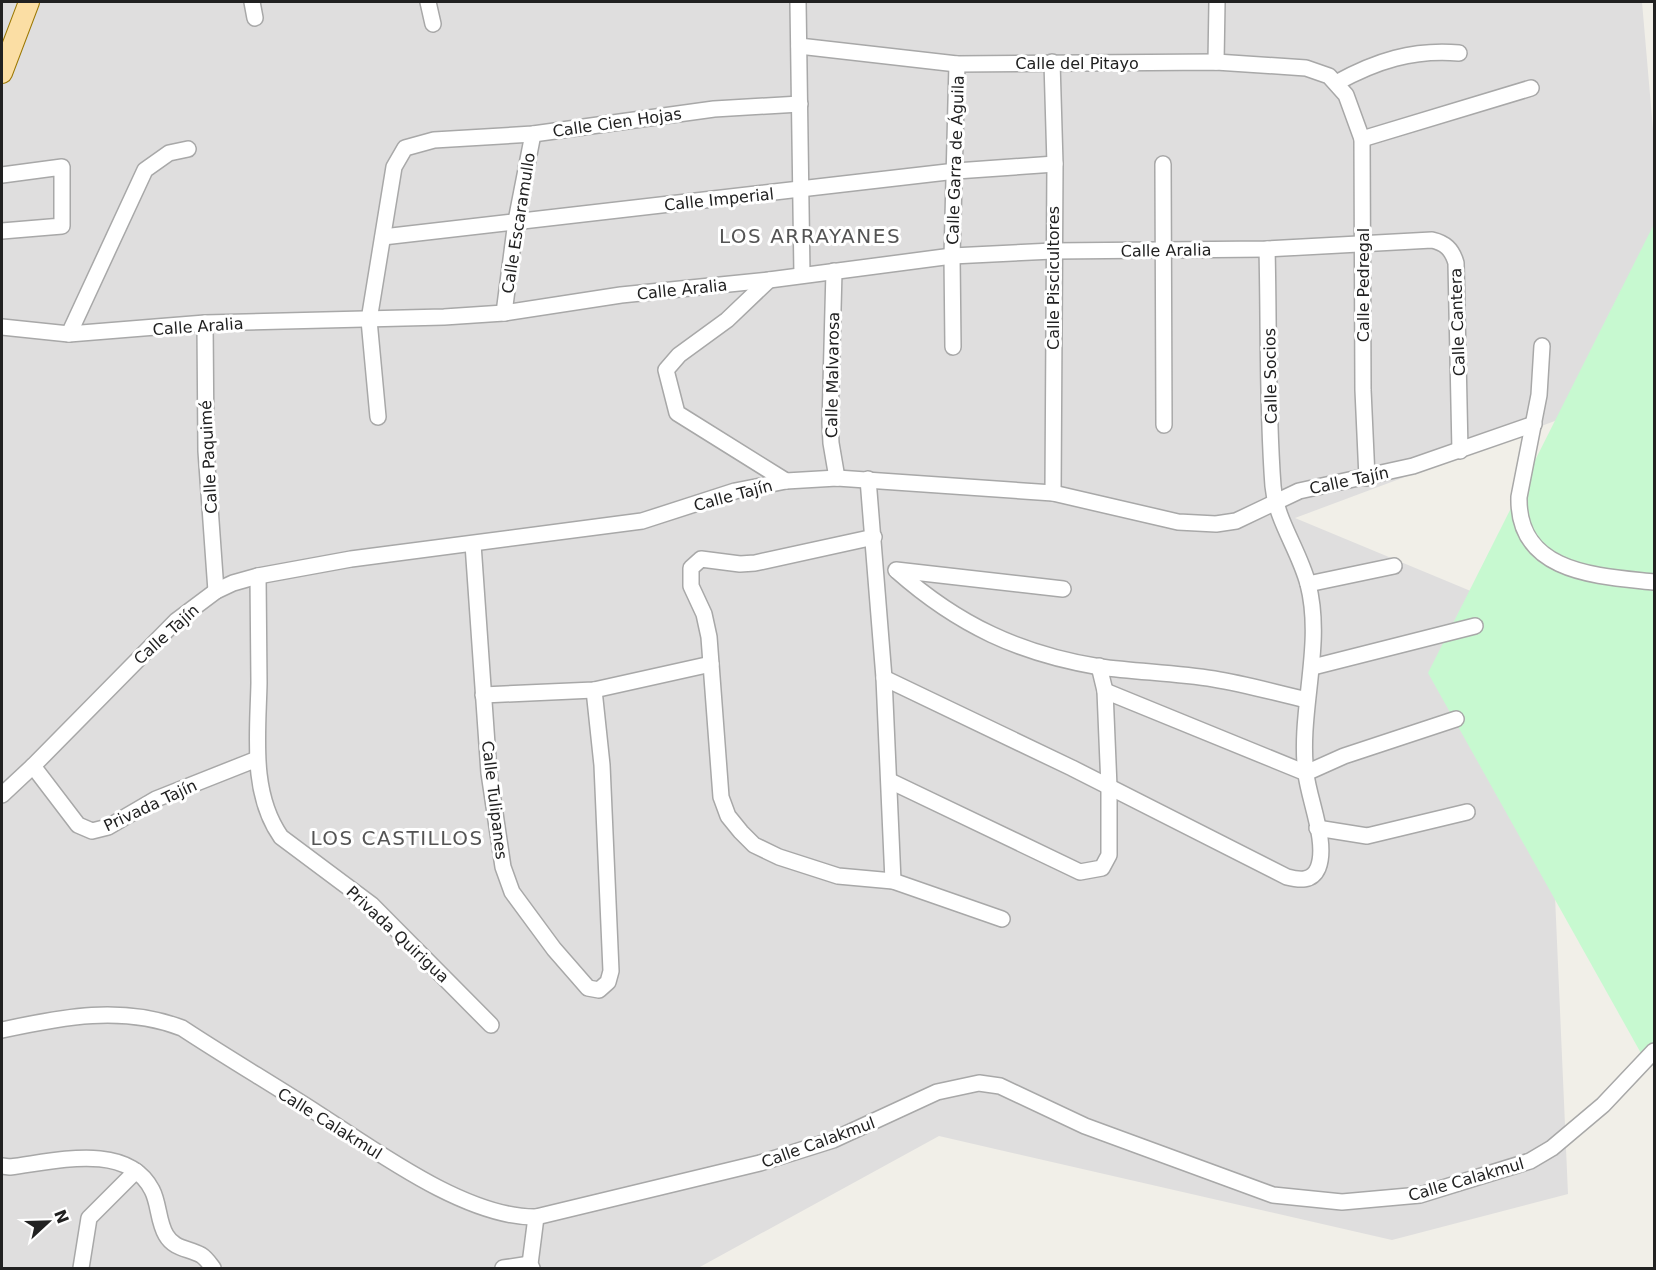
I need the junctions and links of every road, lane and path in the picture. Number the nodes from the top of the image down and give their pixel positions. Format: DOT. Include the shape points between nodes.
graph roads {
  1 [pos="29,2"];
  2 [pos="252,2"];
  3 [pos="428,2"];
  4 [pos="798,2"];
  5 [pos="1217,2"];
  6 [pos="255,18"];
  7 [pos="433,24"];
  8 [pos="799,46"];
  9 [pos="1459,53"];
  10 [pos="5,56"];
  11 [pos="1052,62"];
  12 [pos="1216,62"];
  13 [pos="957,64"];
  14 [pos="1531,88"];
  15 [pos="1341,89"];
  16 [pos="801,104"];
  17 [pos="533,134"];
  18 [pos="1362,139"];
  19 [pos="188,149"];
  20 [pos="1055,164"];
  21 [pos="1163,164"];
  22 [pos="956,171"];
  23 [pos="2,175"];
  24 [pos="800,190"];
  25 [pos="516,221"];
  26 [pos="2,231"];
  27 [pos="383,237"];
  28 [pos="1363,243"];
  29 [pos="1162,249"];
  30 [pos="1267,249"];
  31 [pos="1053,251"];
  32 [pos="952,256"];
  33 [pos="834,271"];
  34 [pos="801,275"];
  35 [pos="769,280"];
  36 [pos="504,313"];
  37 [pos="369,320"];
  38 [pos="205,323"];
  39 [pos="2,327"];
  40 [pos="69,334"];
  41 [pos="1542,346"];
  42 [pos="953,347"];
  43 [pos="378,417"];
  44 [pos="1534,424"];
  45 [pos="1164,425"];
  46 [pos="1460,451"];
  47 [pos="837,478"];
  48 [pos="1366,478"];
  49 [pos="868,479"];
  50 [pos="786,481"];
  51 [pos="1053,493"];
  52 [pos="1275,503"];
  53 [pos="874,537"];
  54 [pos="472,544"];
  55 [pos="1394,566"];
  56 [pos="876,567"];
  57 [pos="897,571"];
  58 [pos="258,576"];
  59 [pos="1654,582"];
  60 [pos="1308,584"];
  61 [pos="1063,589"];
  62 [pos="216,591"];
  63 [pos="1475,626"];
  64 [pos="711,664"];
  65 [pos="1099,666"];
  66 [pos="1313,667"];
  67 [pos="884,678"];
  68 [pos="594,690"];
  69 [pos="1106,691"];
  70 [pos="483,695"];
  71 [pos="1307,700"];
  72 [pos="1456,719"];
  73 [pos="257,759"];
  74 [pos="33,766"];
  75 [pos="1306,773"];
  76 [pos="890,781"];
  77 [pos="1109,788"];
  78 [pos="2,795"];
  79 [pos="1467,813"];
  80 [pos="1317,828"];
  81 [pos="893,881"];
  82 [pos="1002,919"];
  83 [pos="491,1025"];
  84 [pos="2,1030"];
  85 [pos="1654,1052"];
  86 [pos="2,1166"];
  87 [pos="136,1171"];
  88 [pos="536,1217"];
  89 [pos="531,1266"];
  90 [pos="81,1269"];
  91 [pos="213,1269"];
  92 [pos="504,1269"];
  1 -- 10 [label="main road"];
  2 -- 6 [label="street"];
  3 -- 7 [label="street"];
  4 -- 8 [label="street"];
  5 -- 12 [label="street"];
  8 -- 13 [label="street, Calle del Pitayo"];
  8 -- 16 [label="street"];
  9 -- 15 [label="street" via="1426,51 1400,55 1367,66"];
  11 -- 12 [label="street, Calle del Pitayo"];
  11 -- 13 [label="street, Calle del Pitayo"];
  11 -- 20 [label="street, Calle Piscicultores"];
  12 -- 15 [label="street, Calle del Pitayo" via="1306,68 1329,76"];
  13 -- 22 [label="street, Calle Garra de Águila"];
  14 -- 18 [label="street"];
  15 -- 18 [label="street, Calle Pedregal"];
  16 -- 17 [label="street, Calle Cien Hojas" via="714,109"];
  16 -- 24 [label="street"];
  17 -- 25 [label="street, Calle Escaramullo"];
  17 -- 27 [label="street, Calle Cien Hojas" via="434,140 405,148 398,156"];
  18 -- 28 [label="street, Calle Pedregal"];
  19 -- 40 [label="street" via="169,153 146,170"];
  20 -- 22 [label="street, Calle Imperial"];
  20 -- 31 [label="street, Calle Piscicultores"];
  21 -- 29 [label="street"];
  22 -- 24 [label="street, Calle Imperial"];
  22 -- 32 [label="street, Calle Garra de Águila"];
  23 -- 26 [label="street" via="62,167 62,226"];
  24 -- 25 [label="street, Calle Imperial"];
  24 -- 34 [label="street"];
  25 -- 27 [label="street, Calle Imperial"];
  25 -- 36 [label="street, Calle Escaramullo"];
  27 -- 37 [label="street"];
  28 -- 30 [label="street, Calle Aralia"];
  28 -- 46 [label="street, Calle Cantera" via="1432,240 1447,246 1454,256"];
  28 -- 48 [label="street, Calle Pedregal"];
  29 -- 30 [label="street, Calle Aralia"];
  29 -- 31 [label="street, Calle Aralia"];
  29 -- 45 [label="street"];
  30 -- 52 [label="street, Calle Socios"];
  31 -- 32 [label="street, Calle Aralia"];
  31 -- 51 [label="street, Calle Piscicultores"];
  32 -- 33 [label="street, Calle Aralia"];
  32 -- 42 [label="street, Calle Garra de Águila"];
  33 -- 34 [label="street, Calle Aralia"];
  33 -- 47 [label="street, Calle Malvarosa" via="830,423"];
  34 -- 35 [label="street, Calle Aralia"];
  35 -- 36 [label="street, Calle Aralia" via="621,295"];
  35 -- 50 [label="street" via="666,370 677,413"];
  36 -- 37 [label="street, Calle Aralia"];
  37 -- 38 [label="street, Calle Aralia"];
  37 -- 43 [label="street"];
  38 -- 40 [label="street, Calle Aralia"];
  38 -- 62 [label="street, Calle Paquimé" via="206,451"];
  39 -- 40 [label="street, Calle Aralia"];
  41 -- 44 [label="street"];
  44 -- 46 [label="street, Calle Tajín"];
  44 -- 59 [label="street" via="1519,497 1519,513 1533,542 1574,572"];
  46 -- 48 [label="street, Calle Tajín"];
  47 -- 49 [label="street, Calle Tajín"];
  47 -- 50 [label="street, Calle Tajín"];
  48 -- 52 [label="street, Calle Tajín" via="1316,486"];
  49 -- 51 [label="street, Calle Tajín"];
  49 -- 53 [label="street"];
  50 -- 54 [label="street, Calle Tajín" via="735,491 642,521"];
  51 -- 52 [label="street, Calle Tajín" via="1196,524 1236,521"];
  52 -- 60 [label="street"];
  53 -- 56 [label="street"];
  53 -- 64 [label="street" via="755,564 710,558 695,563 689,574 704,614"];
  54 -- 58 [label="street, Calle Tajín" via="351,559"];
  54 -- 70 [label="street, Calle Tulipanes"];
  55 -- 60 [label="street"];
  56 -- 57 [label="street"];
  56 -- 67 [label="street"];
  57 -- 61 [label="street"];
  57 -- 65 [label="street" via="928,598 1001,641"];
  58 -- 62 [label="street, Calle Tajín"];
  58 -- 73 [label="street, Privada Quirigua"];
  60 -- 66 [label="street"];
  62 -- 74 [label="street, Calle Tajín" via="176,621"];
  63 -- 66 [label="street"];
  64 -- 68 [label="street"];
  64 -- 81 [label="street" via="721,797 728,816 741,832 754,845 778,857 838,876"];
  65 -- 69 [label="street"];
  65 -- 71 [label="street" via="1215,679"];
  66 -- 71 [label="street"];
  67 -- 76 [label="street"];
  67 -- 77 [label="street"];
  68 -- 70 [label="street"];
  68 -- 70 [label="street, Calle Tulipanes" via="602,765 611,971 604,987 593,990 554,949 512,892 507,879 494,816"];
  69 -- 75 [label="street"];
  69 -- 77 [label="street"];
  71 -- 75 [label="street"];
  72 -- 75 [label="street" via="1344,756"];
  73 -- 74 [label="street, Privada Tajín" via="156,799 108,827 92,831 78,825"];
  73 -- 83 [label="street, Privada Quirigua" via="264,799 281,837 372,905"];
  74 -- 78 [label="street, Calle Tajín"];
  75 -- 80 [label="street"];
  76 -- 77 [label="street" via="1080,872 1102,868 1109,855"];
  76 -- 81 [label="street"];
  77 -- 80 [label="street" via="1301,881 1318,868"];
  79 -- 80 [label="street" via="1367,836"];
  81 -- 82 [label="street"];
  84 -- 88 [label="street, Calle Calakmul" via="94,1014 158,1019 182,1028 424,1179 515,1218"];
  85 -- 88 [label="street, Calle Calakmul" via="1603,1105 1552,1148 1530,1161 1420,1195 1342,1202 1273,1195 1085,1126 1000,1086 979,1083 937,1092 833,1140 760,1163"];
  86 -- 87 [label="street" via="79,1158 110,1160"];
  87 -- 90 [label="street" via="89,1218"];
  87 -- 91 [label="street" via="152,1190 166,1234 177,1247 203,1256"];
  88 -- 89 [label="street"];
  89 -- 92 [label="street"];
}
